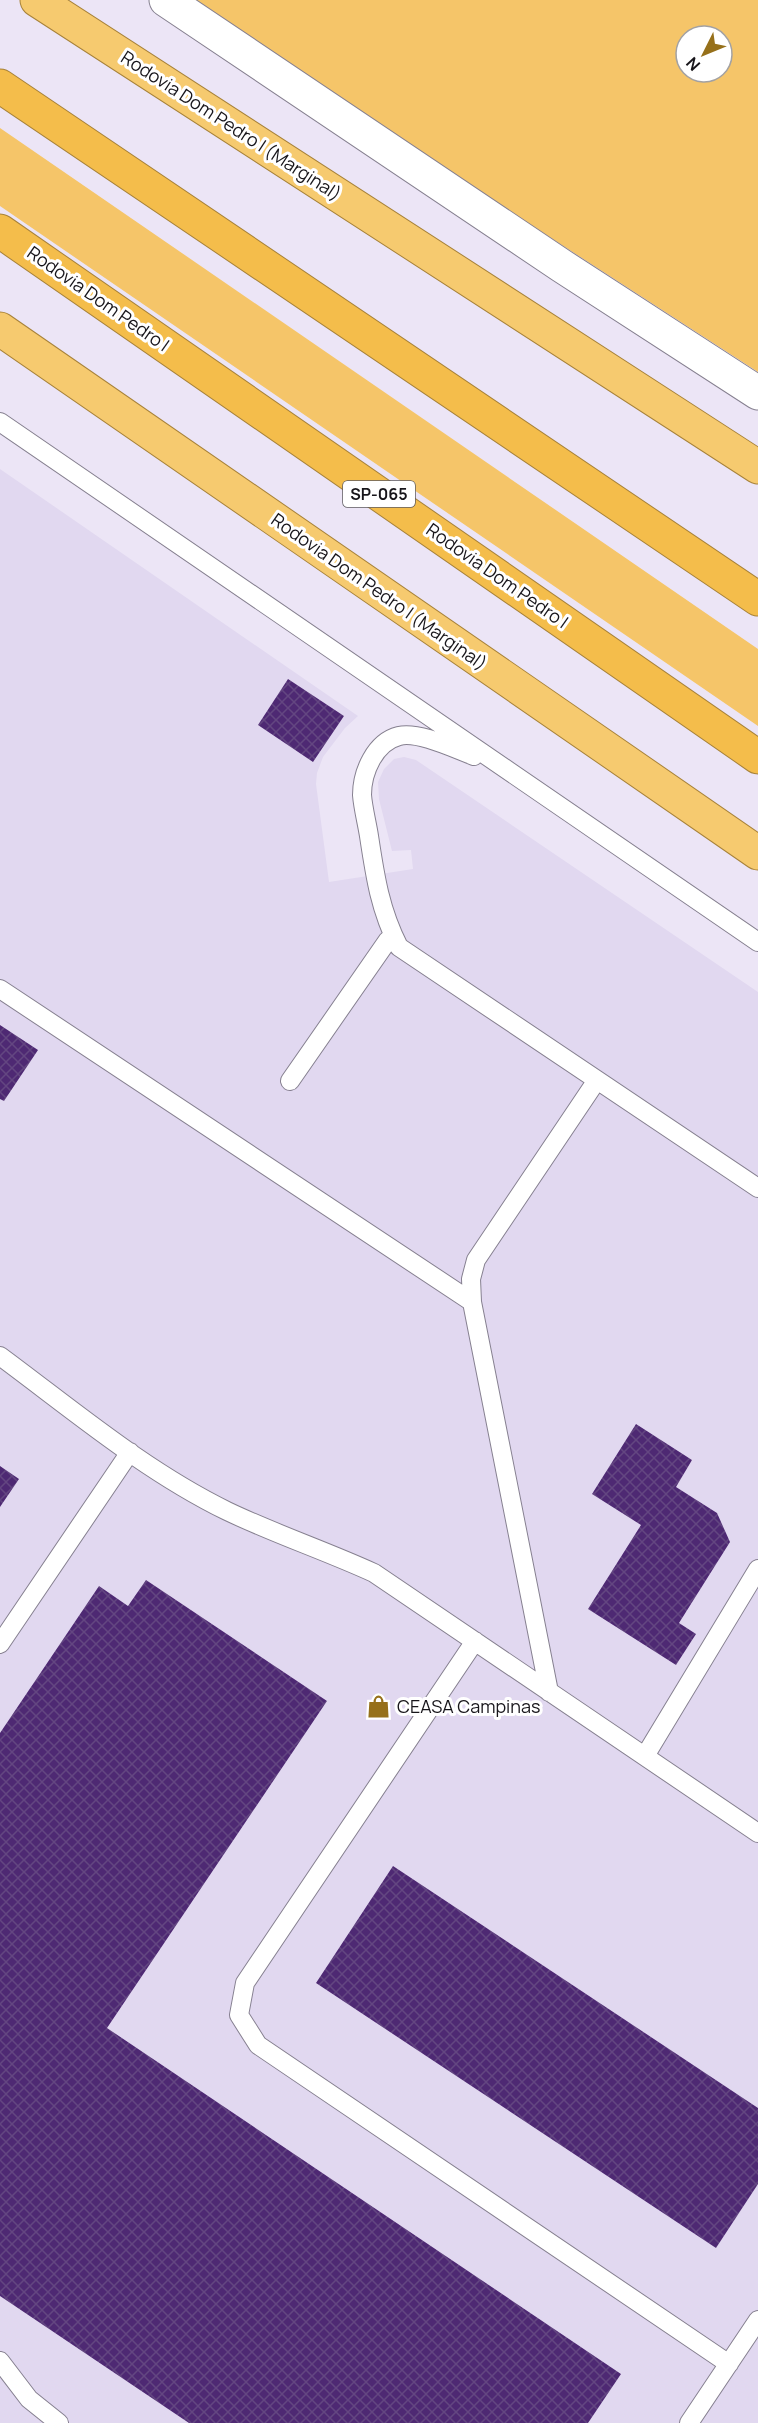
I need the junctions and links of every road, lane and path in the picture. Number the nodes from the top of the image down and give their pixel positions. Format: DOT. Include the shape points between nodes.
graph roads {
  1 [pos="37,0"];
  2 [pos="166,0"];
  3 [pos="0,86"];
  4 [pos="0,231"];
  5 [pos="0,329"];
  6 [pos="758,393"];
  7 [pos="0,422"];
  8 [pos="758,467"];
  9 [pos="758,599"];
  10 [pos="758,757"];
  11 [pos="498,765"];
  12 [pos="758,853"];
  13 [pos="388,940"];
  14 [pos="758,942"];
  15 [pos="0,989"];
  16 [pos="597,1080"];
  17 [pos="290,1081"];
  18 [pos="758,1188"];
  19 [pos="472,1302"];
  20 [pos="0,1356"];
  21 [pos="130,1452"];
  22 [pos="758,1569"];
  23 [pos="475,1641"];
  24 [pos="0,1644"];
  25 [pos="549,1692"];
  26 [pos="645,1756"];
  27 [pos="758,1833"];
  28 [pos="758,2320"];
  29 [pos="0,2361"];
  30 [pos="729,2364"];
  31 [pos="59,2423"];
  32 [pos="689,2423"];
  1 -- 8 [label="highway, Rodovia Dom Pedro I (Marginal)"];
  2 -- 6 [label="street"];
  3 -- 9 [label="highway"];
  4 -- 10 [label="highway, Rodovia Dom Pedro I / SP-065"];
  5 -- 12 [label="highway, Rodovia Dom Pedro I (Marginal)"];
  7 -- 11 [label="lane"];
  11 -- 14 [label="lane"];
  11 -- 16 [label="lane" via="426,738 400,735 382,744 368,766 362,794 387,923 399,946"];
  13 -- 17 [label="lane"];
  15 -- 19 [label="lane"];
  16 -- 18 [label="lane"];
  16 -- 19 [label="lane" via="476,1260 471,1279"];
  19 -- 25 [label="lane"];
  20 -- 21 [label="lane"];
  21 -- 23 [label="lane" via="226,1511 374,1573"];
  21 -- 24 [label="lane"];
  22 -- 26 [label="lane"];
  23 -- 25 [label="lane"];
  23 -- 30 [label="lane" via="245,1983 239,2015 258,2045"];
  25 -- 26 [label="lane"];
  26 -- 27 [label="lane"];
  28 -- 30 [label="lane"];
  29 -- 31 [label="lane" via="30,2399"];
  30 -- 32 [label="lane"];
}
